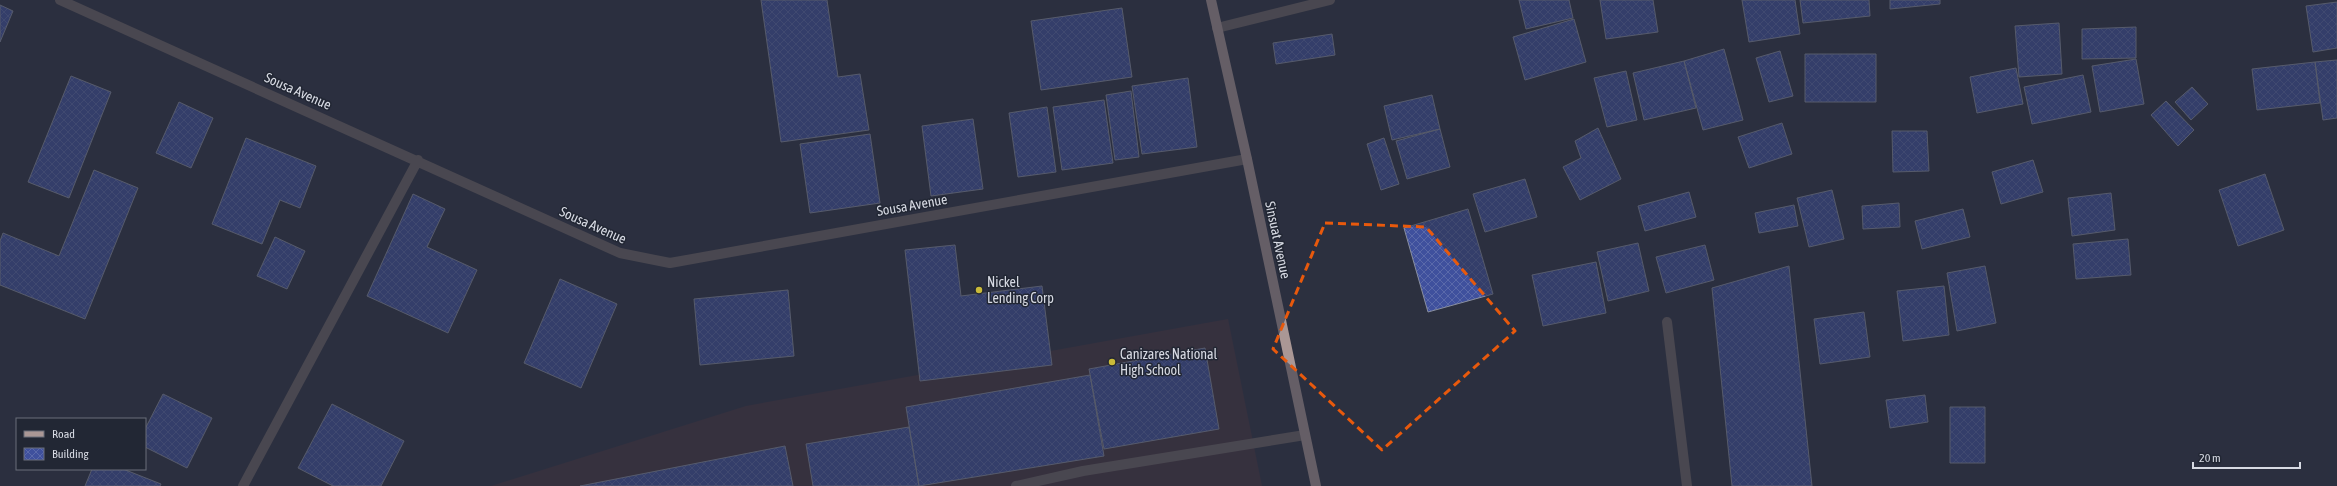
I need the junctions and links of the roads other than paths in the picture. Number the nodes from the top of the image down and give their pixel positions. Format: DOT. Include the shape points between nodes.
graph roads {
  1 [pos="60,0"];
  2 [pos="1211,0"];
  3 [pos="1330,0"];
  4 [pos="1217,28"];
  5 [pos="1247,159"];
  6 [pos="418,160"];
  7 [pos="1667,322"];
  8 [pos="1305,435"];
  9 [pos="243,486"];
  10 [pos="1016,486"];
  11 [pos="1316,486"];
  12 [pos="1687,486"];
  1 -- 6 [label="street, Sousa Avenue"];
  2 -- 4 [label="main road, Sinsuat Avenue"];
  3 -- 4 [label="street"];
  4 -- 5 [label="main road, Sinsuat Avenue"];
  5 -- 6 [label="street, Sousa Avenue" via="670,263 620,253"];
  5 -- 8 [label="main road, Sinsuat Avenue"];
  6 -- 9 [label="street"];
  7 -- 12 [label="street"];
  8 -- 10 [label="street" via="1084,471"];
  8 -- 11 [label="main road, Sinsuat Avenue"];
}
